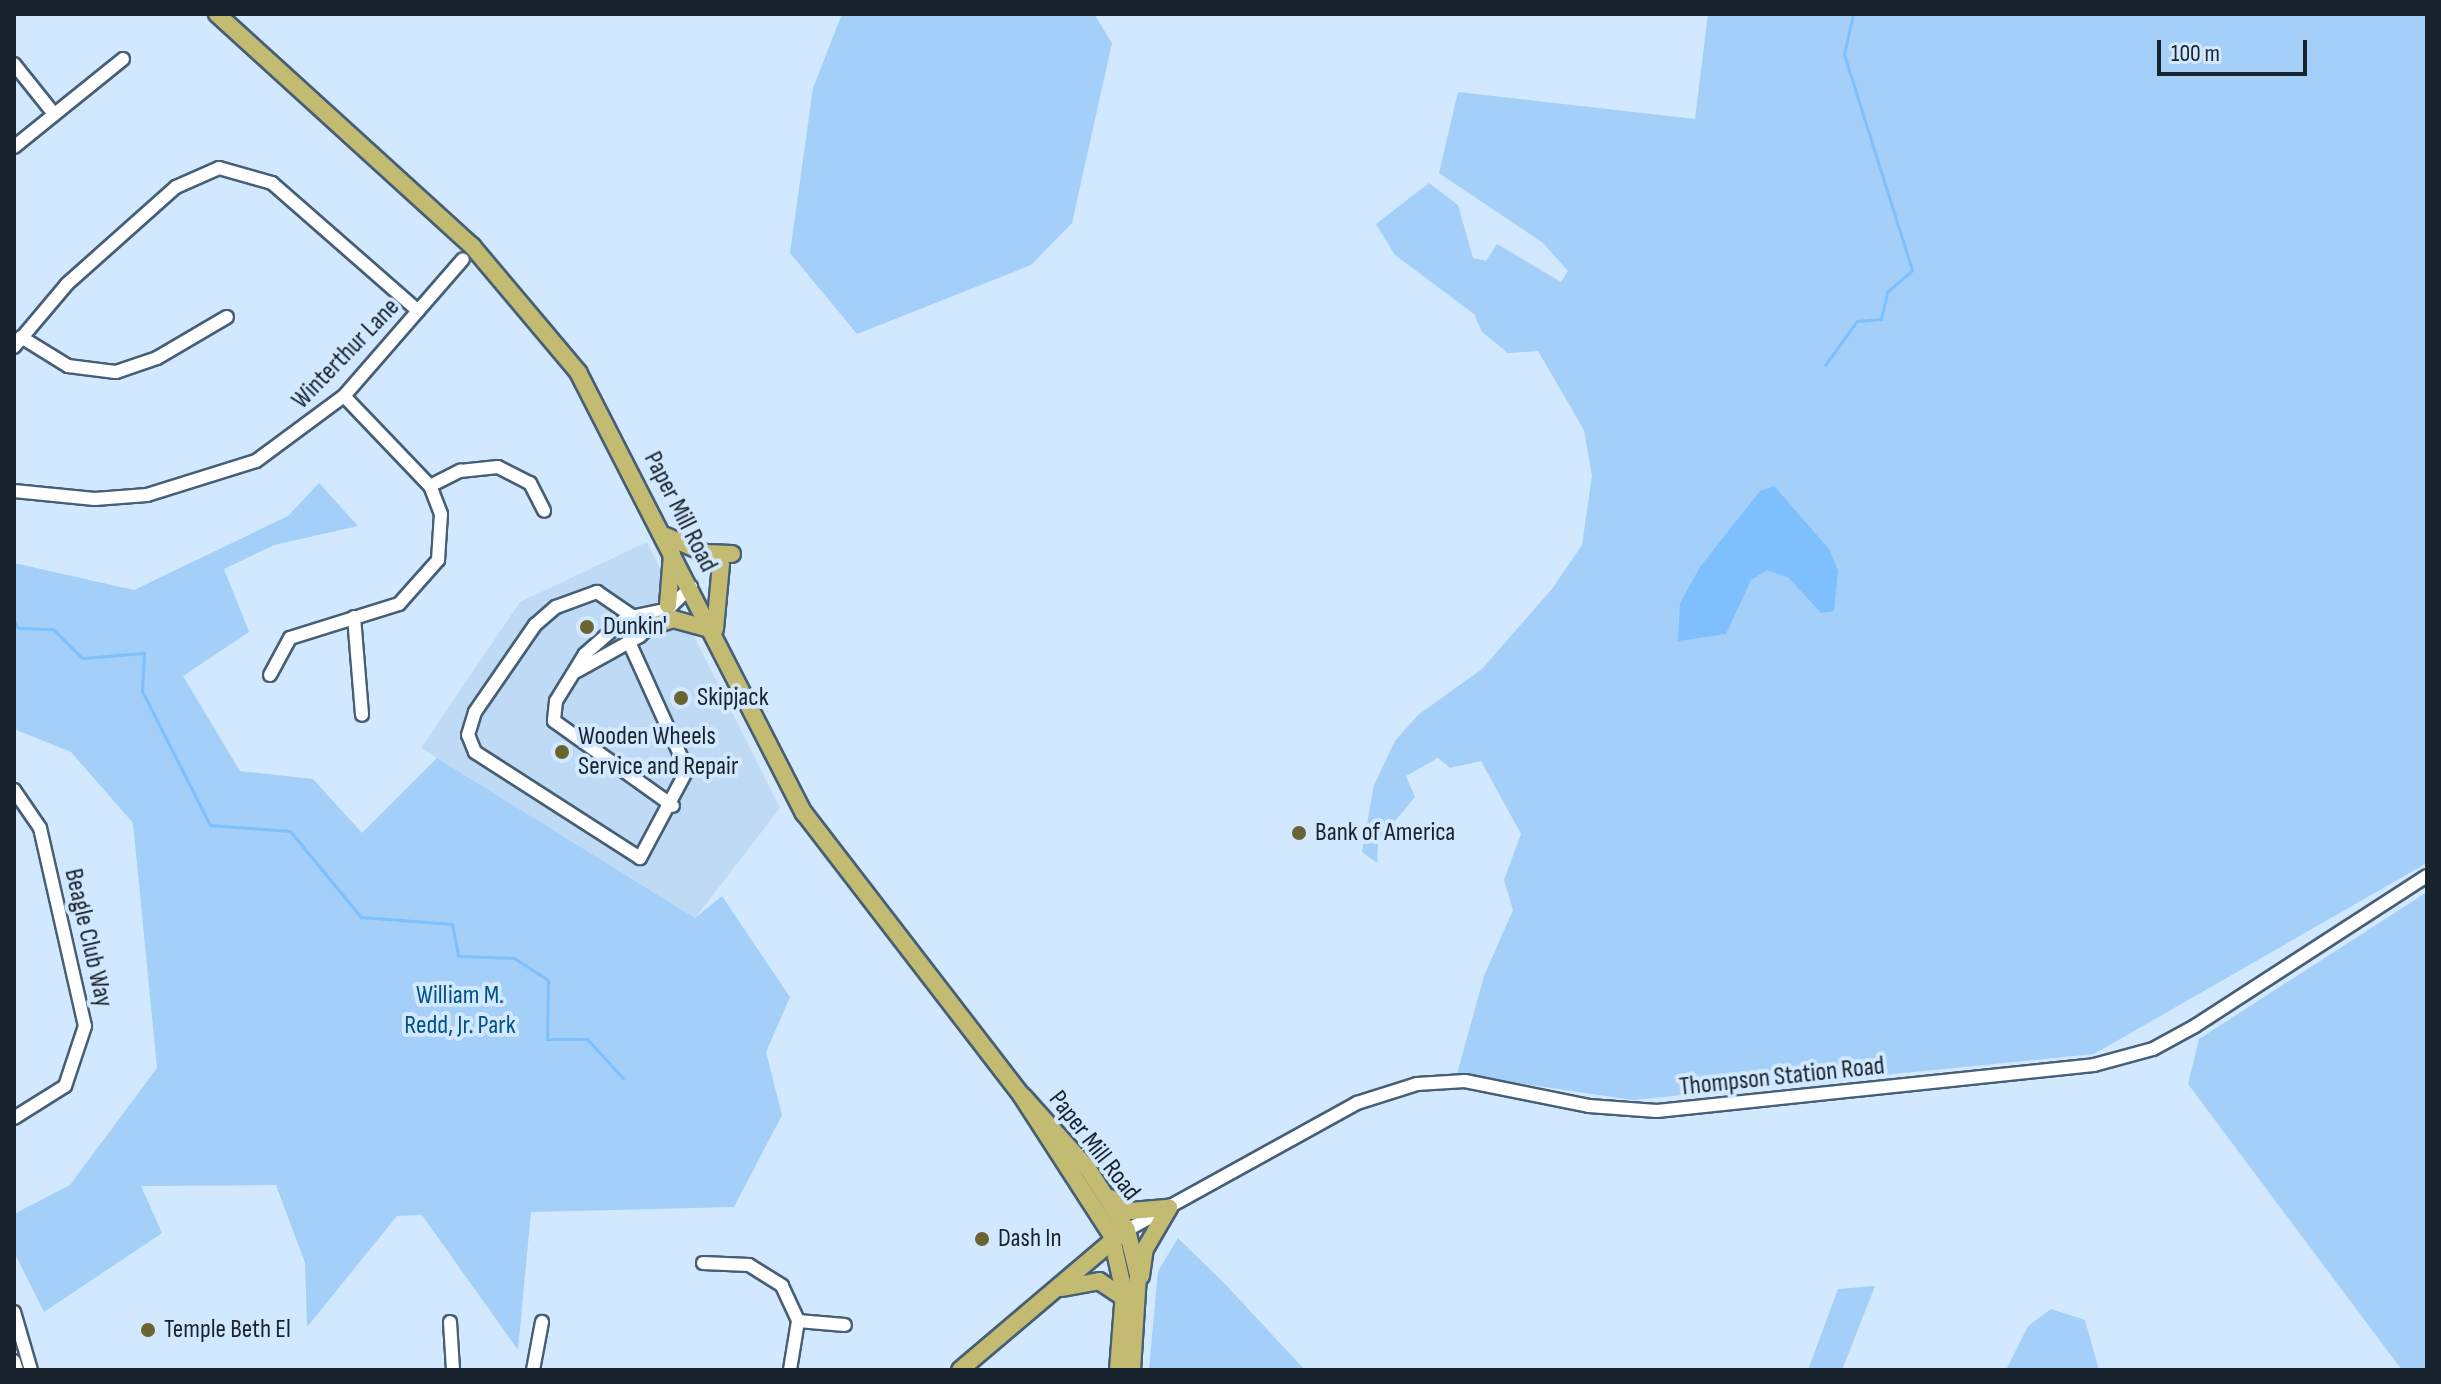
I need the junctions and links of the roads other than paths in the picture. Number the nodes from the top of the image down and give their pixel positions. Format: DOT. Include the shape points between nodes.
graph roads {
  1 [pos="217,14"];
  2 [pos="123,59"];
  3 [pos="14,64"];
  4 [pos="54,114"];
  5 [pos="14,147"];
  6 [pos="463,259"];
  7 [pos="418,311"];
  8 [pos="227,317"];
  9 [pos="17,342"];
  10 [pos="344,396"];
  11 [pos="430,486"];
  12 [pos="14,491"];
  13 [pos="544,511"];
  14 [pos="667,538"];
  15 [pos="691,587"];
  16 [pos="660,614"];
  17 [pos="632,616"];
  18 [pos="354,617"];
  19 [pos="714,632"];
  20 [pos="629,642"];
  21 [pos="577,671"];
  22 [pos="270,675"];
  23 [pos="362,715"];
  24 [pos="14,790"];
  25 [pos="673,806"];
  26 [pos="2427,876"];
  27 [pos="1021,1095"];
  28 [pos="14,1118"];
  29 [pos="1110,1197"];
  30 [pos="1169,1208"];
  31 [pos="1120,1234"];
  32 [pos="703,1263"];
  33 [pos="1055,1290"];
  34 [pos="1130,1301"];
  35 [pos="14,1312"];
  36 [pos="798,1321"];
  37 [pos="450,1322"];
  38 [pos="542,1322"];
  39 [pos="845,1325"];
  40 [pos="14,1361"];
  41 [pos="964,1369"];
  42 [pos="17,1370"];
  43 [pos="31,1370"];
  44 [pos="453,1370"];
  45 [pos="533,1370"];
  46 [pos="790,1370"];
  47 [pos="1118,1370"];
  48 [pos="1132,1370"];
  1 -- 14 [label="main road, Paper Mill Road" via="520,298 592,393"];
  2 -- 4 [label="street"];
  3 -- 4 [label="street"];
  4 -- 5 [label="street"];
  6 -- 7 [label="street, Winterthur Lane"];
  7 -- 9 [label="street" via="272,183 219,168 176,187 67,284"];
  7 -- 10 [label="street, Winterthur Lane"];
  8 -- 9 [label="street" via="157,358 116,372 68,366"];
  10 -- 11 [label="street"];
  10 -- 12 [label="street, Winterthur Lane" via="277,449 191,486 95,499"];
  11 -- 13 [label="street" via="460,471 498,467 530,483"];
  11 -- 18 [label="street" via="442,525 433,571 399,604"];
  14 -- 15 [label="main road, Paper Mill Road"];
  14 -- 16 [label="main road"];
  14 -- 19 [label="main road" via="727,559"];
  15 -- 16 [label="street"];
  15 -- 19 [label="main road, Paper Mill Road"];
  16 -- 17 [label="street"];
  16 -- 19 [label="main road"];
  16 -- 20 [label="street"];
  17 -- 21 [label="street" via="585,654"];
  17 -- 25 [label="street" via="597,592 556,607 535,625 475,712 468,735 475,752 640,858"];
  18 -- 22 [label="street" via="290,638"];
  18 -- 23 [label="street"];
  19 -- 27 [label="main road, Paper Mill Road" via="804,813"];
  20 -- 21 [label="street"];
  20 -- 25 [label="street" via="687,770"];
  21 -- 25 [label="street" via="556,701 557,728"];
  24 -- 28 [label="street, Beagle Club Way" via="40,828 85,1026 65,1086"];
  26 -- 30 [label="street, Thompson Station Road" via="2195,1026 2153,1049 2094,1065 1657,1111 1589,1106 1465,1081 1417,1084 1357,1103"];
  27 -- 29 [label="main road, Paper Mill Road" via="1042,1110"];
  27 -- 31 [label="main road, Paper Mill Road"];
  29 -- 30 [label="main road" via="1131,1211"];
  29 -- 31 [label="main road, Paper Mill Road"];
  30 -- 31 [label="street, Thompson Station Road"];
  30 -- 34 [label="main road" via="1145,1249"];
  31 -- 33 [label="main road"];
  31 -- 34 [label="main road, Paper Mill Road"];
  32 -- 36 [label="street" via="767,1274 788,1294"];
  33 -- 34 [label="main road" via="1099,1281"];
  33 -- 41 [label="main road"];
  34 -- 47 [label="main road, Paper Mill Road"];
  34 -- 48 [label="main road, Paper Mill Road"];
  35 -- 43 [label="street"];
  36 -- 39 [label="street"];
  36 -- 46 [label="street"];
  37 -- 44 [label="street"];
  38 -- 45 [label="street"];
  40 -- 42 [label="street"];
}
